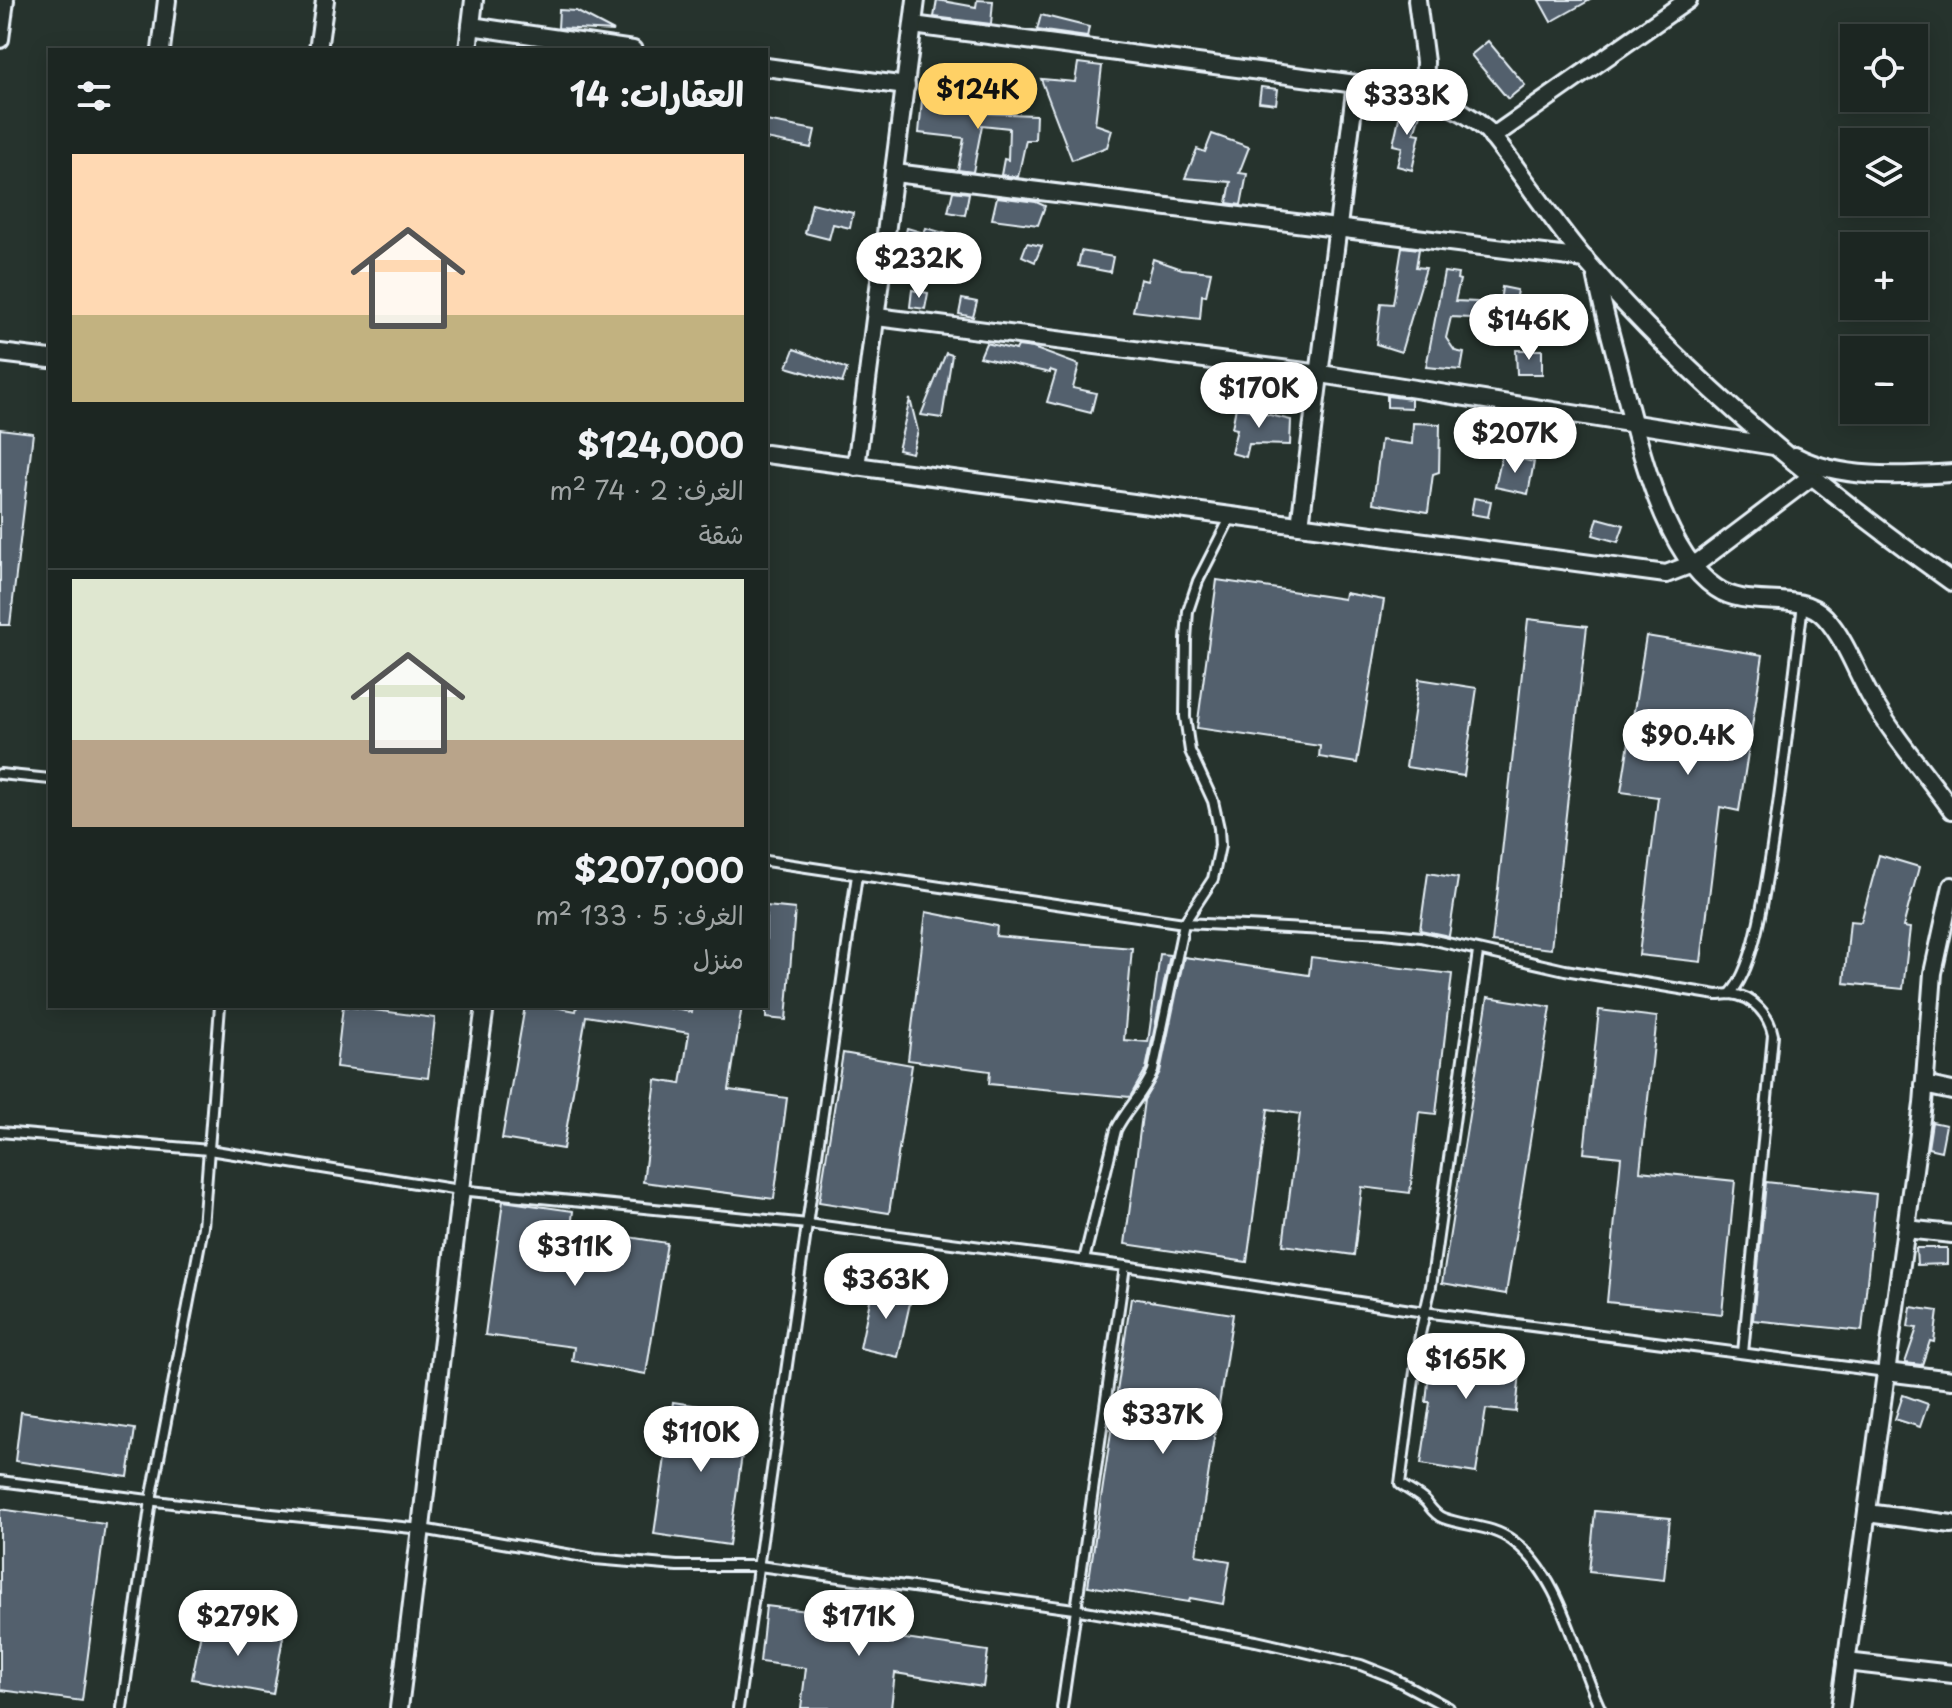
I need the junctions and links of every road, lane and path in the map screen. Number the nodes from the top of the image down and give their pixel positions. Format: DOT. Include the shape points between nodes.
graph roads {
  1 [pos="5,0"];
  2 [pos="167,0"];
  3 [pos="325,0"];
  4 [pos="474,0"];
  5 [pos="916,0"];
  6 [pos="1417,0"];
  7 [pos="1656,0"];
  8 [pos="1688,0"];
  9 [pos="1669,13"];
  10 [pos="913,25"];
  11 [pos="471,26"];
  12 [pos="0,39"];
  13 [pos="161,48"];
  14 [pos="318,48"];
  15 [pos="468,48"];
  16 [pos="609,48"];
  17 [pos="768,67"];
  18 [pos="1356,84"];
  19 [pos="906,86"];
  20 [pos="1424,97"];
  21 [pos="1492,137"];
  22 [pos="895,173"];
  23 [pos="1336,228"];
  24 [pos="1590,266"];
  25 [pos="877,317"];
  26 [pos="0,353"];
  27 [pos="48,359"];
  28 [pos="1321,374"];
  29 [pos="1633,424"];
  30 [pos="1774,446"];
  31 [pos="768,454"];
  32 [pos="856,467"];
  33 [pos="1952,473"];
  34 [pos="1811,477"];
  35 [pos="1231,515"];
  36 [pos="1300,525"];
  37 [pos="1692,565"];
  38 [pos="1952,582"];
  39 [pos="1803,604"];
  40 [pos="0,774"];
  41 [pos="48,779"];
  42 [pos="1952,810"];
  43 [pos="768,861"];
  44 [pos="857,875"];
  45 [pos="1952,886"];
  46 [pos="1184,923"];
  47 [pos="1478,952"];
  48 [pos="1730,994"];
  49 [pos="220,1008"];
  50 [pos="485,1008"];
  51 [pos="1924,1085"];
  52 [pos="1952,1091"];
  53 [pos="0,1132"];
  54 [pos="209,1150"];
  55 [pos="459,1190"];
  56 [pos="808,1224"];
  57 [pos="1906,1229"];
  58 [pos="1952,1234"];
  59 [pos="1084,1260"];
  60 [pos="1125,1266"];
  61 [pos="1424,1312"];
  62 [pos="1743,1353"];
  63 [pos="1886,1372"];
  64 [pos="1952,1380"];
  65 [pos="0,1481"];
  66 [pos="151,1500"];
  67 [pos="1867,1513"];
  68 [pos="1952,1524"];
  69 [pos="422,1529"];
  70 [pos="759,1566"];
  71 [pos="1074,1609"];
  72 [pos="1846,1662"];
  73 [pos="1952,1674"];
  74 [pos="122,1708"];
  75 [pos="399,1708"];
  76 [pos="738,1708"];
  77 [pos="1062,1708"];
  78 [pos="1449,1708"];
  79 [pos="1600,1708"];
  80 [pos="1840,1708"];
  1 -- 12 [label="street"];
  2 -- 13 [label="street"];
  3 -- 14 [label="street"];
  4 -- 11 [label="street"];
  5 -- 10 [label="street"];
  6 -- 20 [label="street"];
  7 -- 9 [label="street"];
  8 -- 9 [label="street"];
  9 -- 21 [label="street"];
  10 -- 18 [label="street"];
  10 -- 19 [label="street"];
  11 -- 15 [label="street"];
  11 -- 16 [label="street"];
  17 -- 19 [label="street"];
  18 -- 20 [label="street"];
  18 -- 23 [label="street"];
  19 -- 22 [label="street"];
  20 -- 21 [label="street" via="1455,107"];
  21 -- 24 [label="street"];
  22 -- 23 [label="street"];
  22 -- 25 [label="street"];
  23 -- 24 [label="street"];
  23 -- 28 [label="street"];
  24 -- 29 [label="street"];
  24 -- 30 [label="street"];
  25 -- 28 [label="street"];
  25 -- 32 [label="street"];
  26 -- 27 [label="street"];
  28 -- 29 [label="street"];
  28 -- 36 [label="street"];
  29 -- 30 [label="street"];
  29 -- 37 [label="street" via="1663,510"];
  30 -- 33 [label="street" via="1837,471"];
  30 -- 34 [label="street"];
  31 -- 32 [label="street"];
  32 -- 35 [label="street"];
  34 -- 37 [label="street"];
  34 -- 38 [label="street"];
  35 -- 36 [label="street"];
  35 -- 46 [label="lane" via="1188,611 1185,717 1190,751 1213,801 1220,846 1213,879"];
  36 -- 37 [label="street" via="1652,574"];
  37 -- 39 [label="street" via="1714,587 1745,601"];
  39 -- 42 [label="street" via="1832,626 1881,713"];
  39 -- 48 [label="lane" via="1761,913"];
  40 -- 41 [label="lane"];
  43 -- 44 [label="lane"];
  44 -- 46 [label="lane"];
  44 -- 56 [label="lane"];
  45 -- 51 [label="street" via="1933,973"];
  46 -- 47 [label="lane" via="1384,933"];
  46 -- 59 [label="lane" via="1153,1071 1116,1130"];
  47 -- 48 [label="lane" via="1577,973"];
  47 -- 61 [label="lane"];
  48 -- 62 [label="lane" via="1761,1010 1773,1035"];
  49 -- 54 [label="lane"];
  50 -- 55 [label="street"];
  51 -- 52 [label="street"];
  51 -- 57 [label="street"];
  53 -- 54 [label="lane"];
  54 -- 55 [label="lane"];
  54 -- 66 [label="lane" via="203,1227"];
  55 -- 56 [label="lane"];
  55 -- 69 [label="street"];
  56 -- 59 [label="lane"];
  56 -- 70 [label="lane"];
  57 -- 58 [label="street"];
  57 -- 63 [label="street"];
  59 -- 60 [label="lane"];
  60 -- 61 [label="lane"];
  60 -- 71 [label="lane"];
  61 -- 62 [label="lane"];
  61 -- 79 [label="lane" via="1400,1484 1443,1518 1485,1527 1532,1557 1551,1583"];
  62 -- 63 [label="lane"];
  63 -- 64 [label="street"];
  63 -- 67 [label="street"];
  65 -- 66 [label="lane"];
  66 -- 69 [label="lane"];
  66 -- 74 [label="lane"];
  67 -- 68 [label="street"];
  67 -- 72 [label="street"];
  69 -- 70 [label="lane" via="595,1559"];
  69 -- 75 [label="street"];
  70 -- 71 [label="lane"];
  70 -- 76 [label="lane"];
  71 -- 77 [label="lane"];
  71 -- 78 [label="lane" via="1361,1665"];
  72 -- 73 [label="street"];
  72 -- 80 [label="street"];
}
